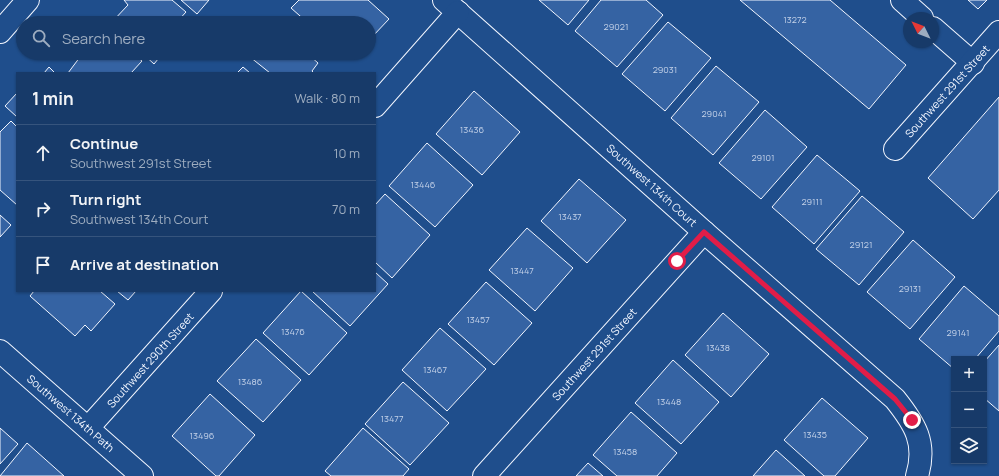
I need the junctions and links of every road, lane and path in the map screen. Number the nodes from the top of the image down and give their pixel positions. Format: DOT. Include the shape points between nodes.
graph roads {
  1 [pos="28,0"];
  2 [pos="902,0"];
  3 [pos="451,6"];
  4 [pos="915,12"];
  5 [pos="0,32"];
  6 [pos="999,32"];
  7 [pos="939,33"];
  8 [pos="972,63"];
  9 [pos="376,105"];
  10 [pos="895,149"];
  11 [pos="704,232"];
  12 [pos="210,292"];
  13 [pos="0,351"];
  14 [pos="88,428"];
  15 [pos="142,476"];
  16 [pos="484,476"];
  17 [pos="917,476"];
  1 -- 5 [label="street"];
  2 -- 4 [label="street"];
  3 -- 9 [label="street"];
  3 -- 11 [label="street, Southwest 134th Court"];
  6 -- 8 [label="street, Southwest 291st Street"];
  7 -- 8 [label="street"];
  8 -- 10 [label="street, Southwest 291st Street"];
  11 -- 16 [label="street, Southwest 291st Street"];
  11 -- 17 [label="street, Southwest 134th Court" via="895,399 912,420 921,442"];
  12 -- 14 [label="street, Southwest 290th Street"];
  13 -- 14 [label="street, Southwest 134th Path"];
  14 -- 15 [label="street, Southwest 134th Path"];
}
